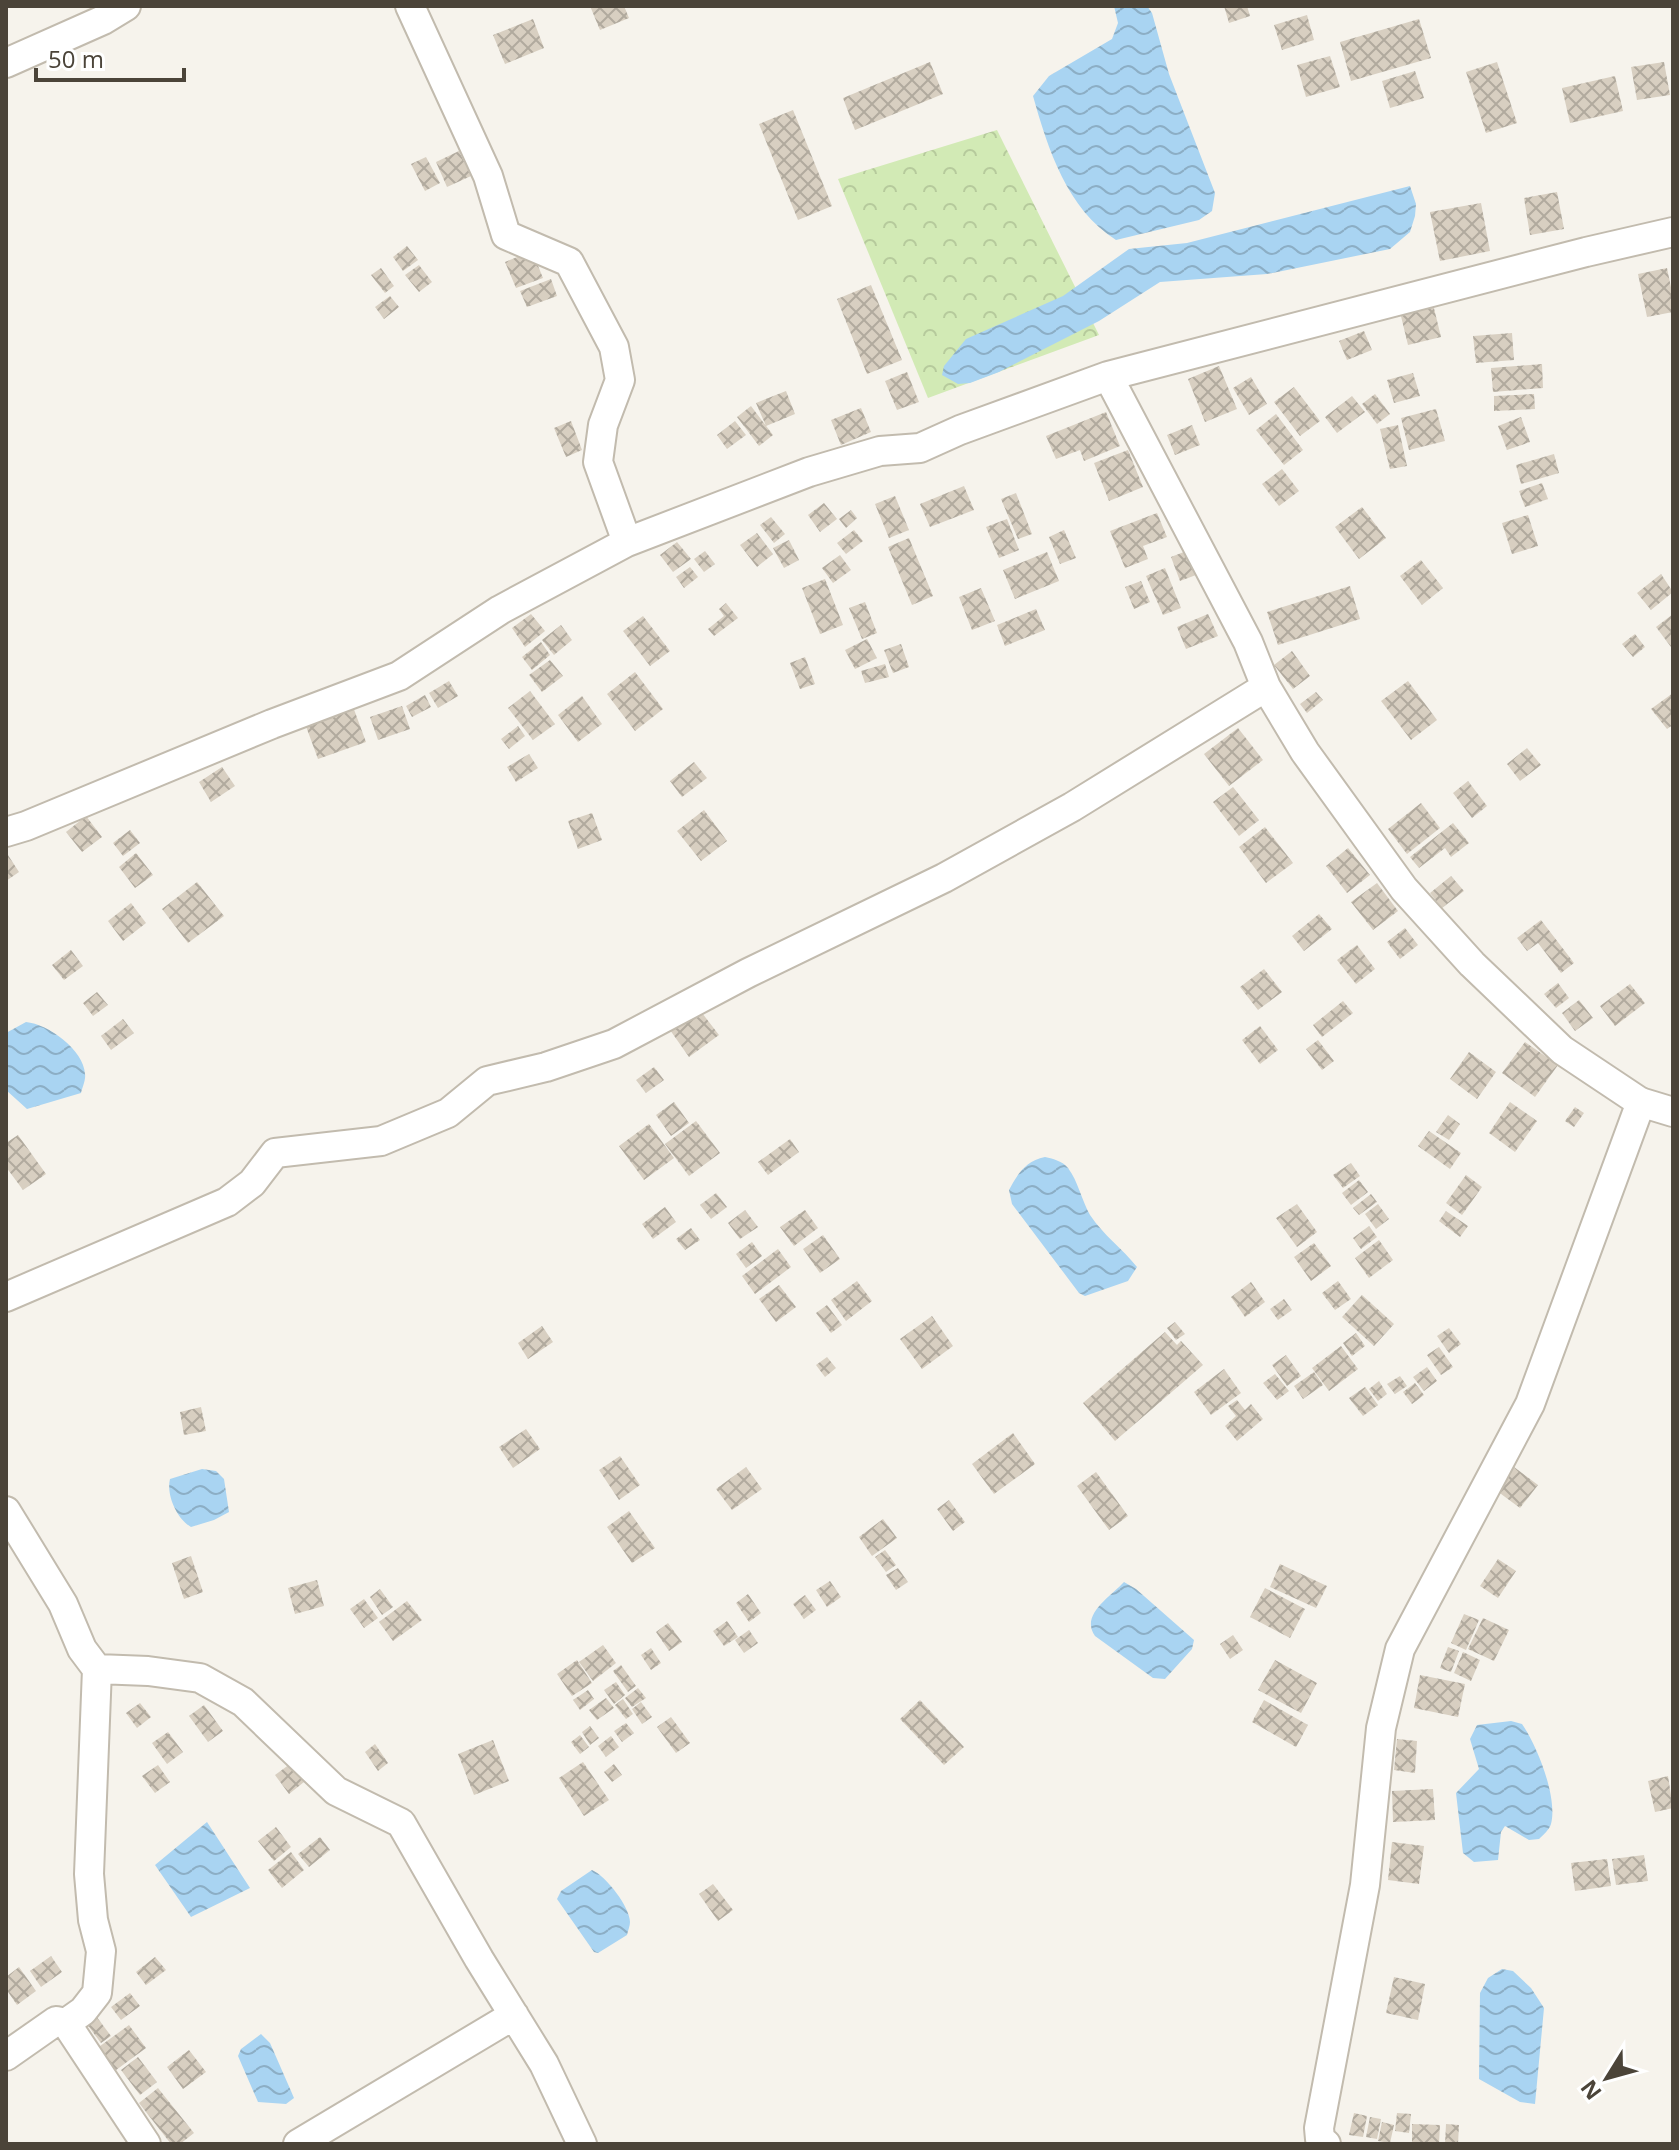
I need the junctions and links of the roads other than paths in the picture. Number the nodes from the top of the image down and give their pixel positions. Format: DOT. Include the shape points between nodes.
graph roads {
  1 [pos="126,6"];
  2 [pos="410,6"];
  3 [pos="6,63"];
  4 [pos="1673,232"];
  5 [pos="1108,376"];
  6 [pos="627,542"];
  7 [pos="1266,687"];
  8 [pos="6,832"];
  9 [pos="1641,1102"];
  10 [pos="1673,1112"];
  11 [pos="6,1297"];
  12 [pos="6,1511"];
  13 [pos="97,1669"];
  14 [pos="514,2015"];
  15 [pos="66,2023"];
  16 [pos="6,2056"];
  17 [pos="146,2144"];
  18 [pos="298,2144"];
  19 [pos="582,2144"];
  20 [pos="1326,2144"];
  1 -- 3 [label="street"];
  2 -- 6 [label="street" via="488,176 506,235 569,262 614,347 620,380 603,425 598,462"];
  4 -- 5 [label="street"];
  5 -- 6 [label="street" via="920,448 880,451 809,472"];
  5 -- 7 [label="street" via="1248,642"];
  6 -- 8 [label="street" via="500,610 399,676"];
  7 -- 9 [label="street" via="1305,752 1404,889 1562,1050"];
  7 -- 11 [label="street" via="957,871 614,1044 487,1081 448,1113 381,1141 275,1153 252,1183 227,1202"];
  9 -- 10 [label="street"];
  9 -- 20 [label="street" via="1530,1404 1400,1649 1381,1728 1365,1885 1319,2128"];
  12 -- 13 [label="street"];
  13 -- 14 [label="street" via="200,1678 243,1702 336,1791 401,1823"];
  13 -- 15 [label="street" via="89,1874 101,1951 97,1993"];
  14 -- 18 [label="street"];
  14 -- 19 [label="street"];
  15 -- 16 [label="street" via="56,2021"];
  15 -- 17 [label="street"];
}
